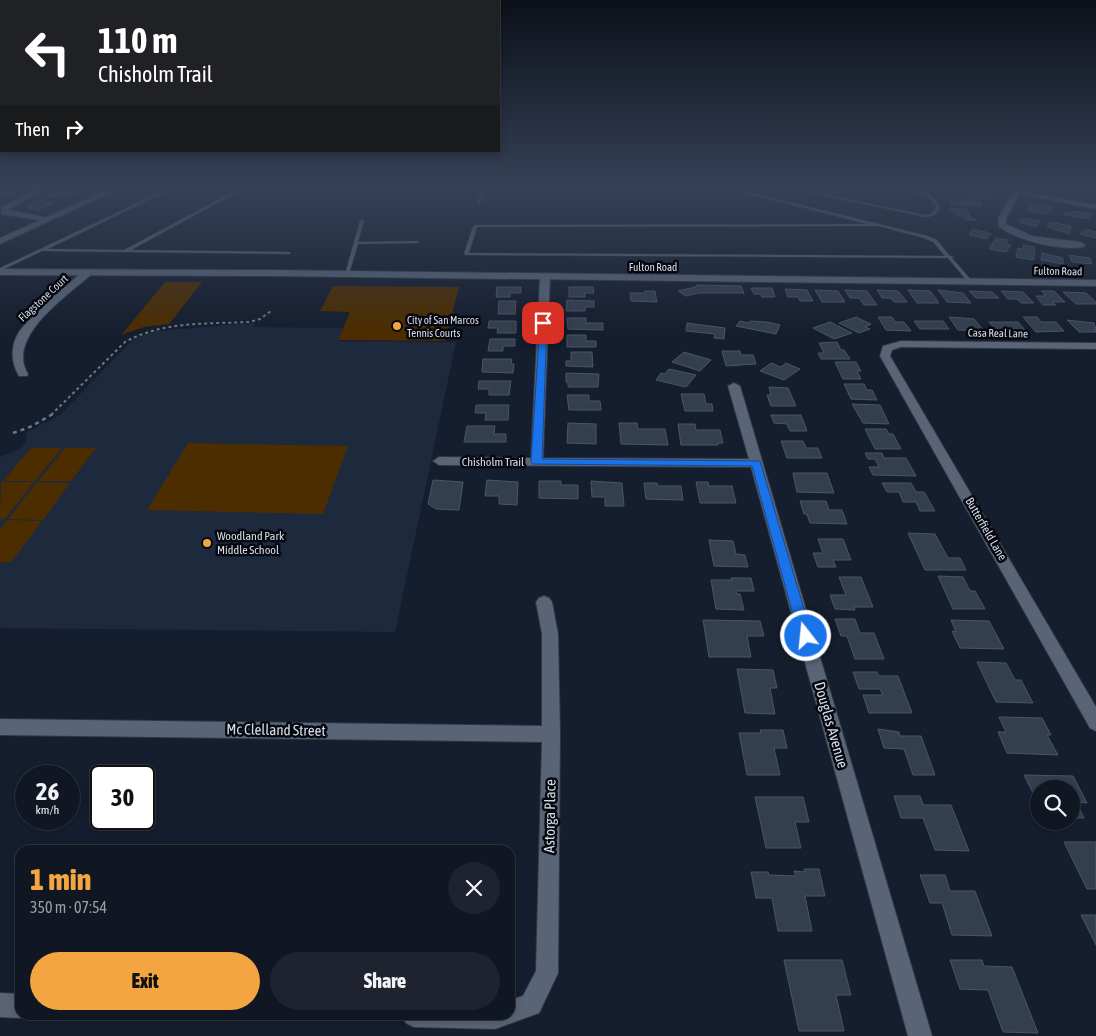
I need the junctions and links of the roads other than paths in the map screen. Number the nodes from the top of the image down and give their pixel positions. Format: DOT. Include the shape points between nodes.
graph roads {
  1 [pos="70,236"];
  2 [pos="152,236"];
  3 [pos="358,236"];
  4 [pos="472,236"];
  5 [pos="918,236"];
  6 [pos="1027,236"];
  7 [pos="417,242"];
  8 [pos="356,243"];
  9 [pos="1081,245"];
  10 [pos="41,250"];
  11 [pos="125,251"];
  12 [pos="290,253"];
  13 [pos="951,257"];
  14 [pos="0,271"];
  15 [pos="90,272"];
  16 [pos="347,274"];
  17 [pos="545,277"];
  18 [pos="970,281"];
  19 [pos="1096,282"];
  20 [pos="901,344"];
  21 [pos="1096,346"];
  22 [pos="24,374"];
  23 [pos="734,386"];
  24 [pos="439,461"];
  25 [pos="537,462"];
  26 [pos="756,463"];
  27 [pos="544,602"];
  28 [pos="1096,723"];
  29 [pos="0,727"];
  30 [pos="551,734"];
  31 [pos="0,1005"];
  32 [pos="15,1006"];
  33 [pos="515,1010"];
  34 [pos="920,1036"];
  1 -- 10 [label="lane"];
  2 -- 11 [label="lane"];
  3 -- 8 [label="lane"];
  4 -- 13 [label="lane" via="466,254"];
  5 -- 13 [label="lane" via="935,241"];
  6 -- 9 [label="street"];
  7 -- 8 [label="lane"];
  8 -- 16 [label="lane"];
  10 -- 11 [label="lane"];
  10 -- 14 [label="lane"];
  11 -- 12 [label="lane"];
  13 -- 18 [label="lane"];
  14 -- 15 [label="street, Fulton Road"];
  15 -- 16 [label="street, Fulton Road"];
  15 -- 22 [label="street, Flagstone Court" via="23,334 17,356 18,366"];
  16 -- 17 [label="street, Fulton Road"];
  17 -- 18 [label="street, Fulton Road"];
  17 -- 25 [label="street"];
  18 -- 19 [label="street, Fulton Road"];
  20 -- 21 [label="street, Casa Real Lane"];
  20 -- 28 [label="street, Butterfield Lane" via="887,348 885,356"];
  23 -- 26 [label="street, Douglas Avenue"];
  24 -- 25 [label="street, Chisholm Trail"];
  25 -- 26 [label="street, Chisholm Trail"];
  26 -- 34 [label="street, Douglas Avenue"];
  27 -- 30 [label="street, Astorga Place" via="550,634"];
  29 -- 30 [label="street, Mc Clelland Street"];
  30 -- 33 [label="street, Astorga Place" via="547,973 530,1005"];
  31 -- 32 [label="street"];
}
